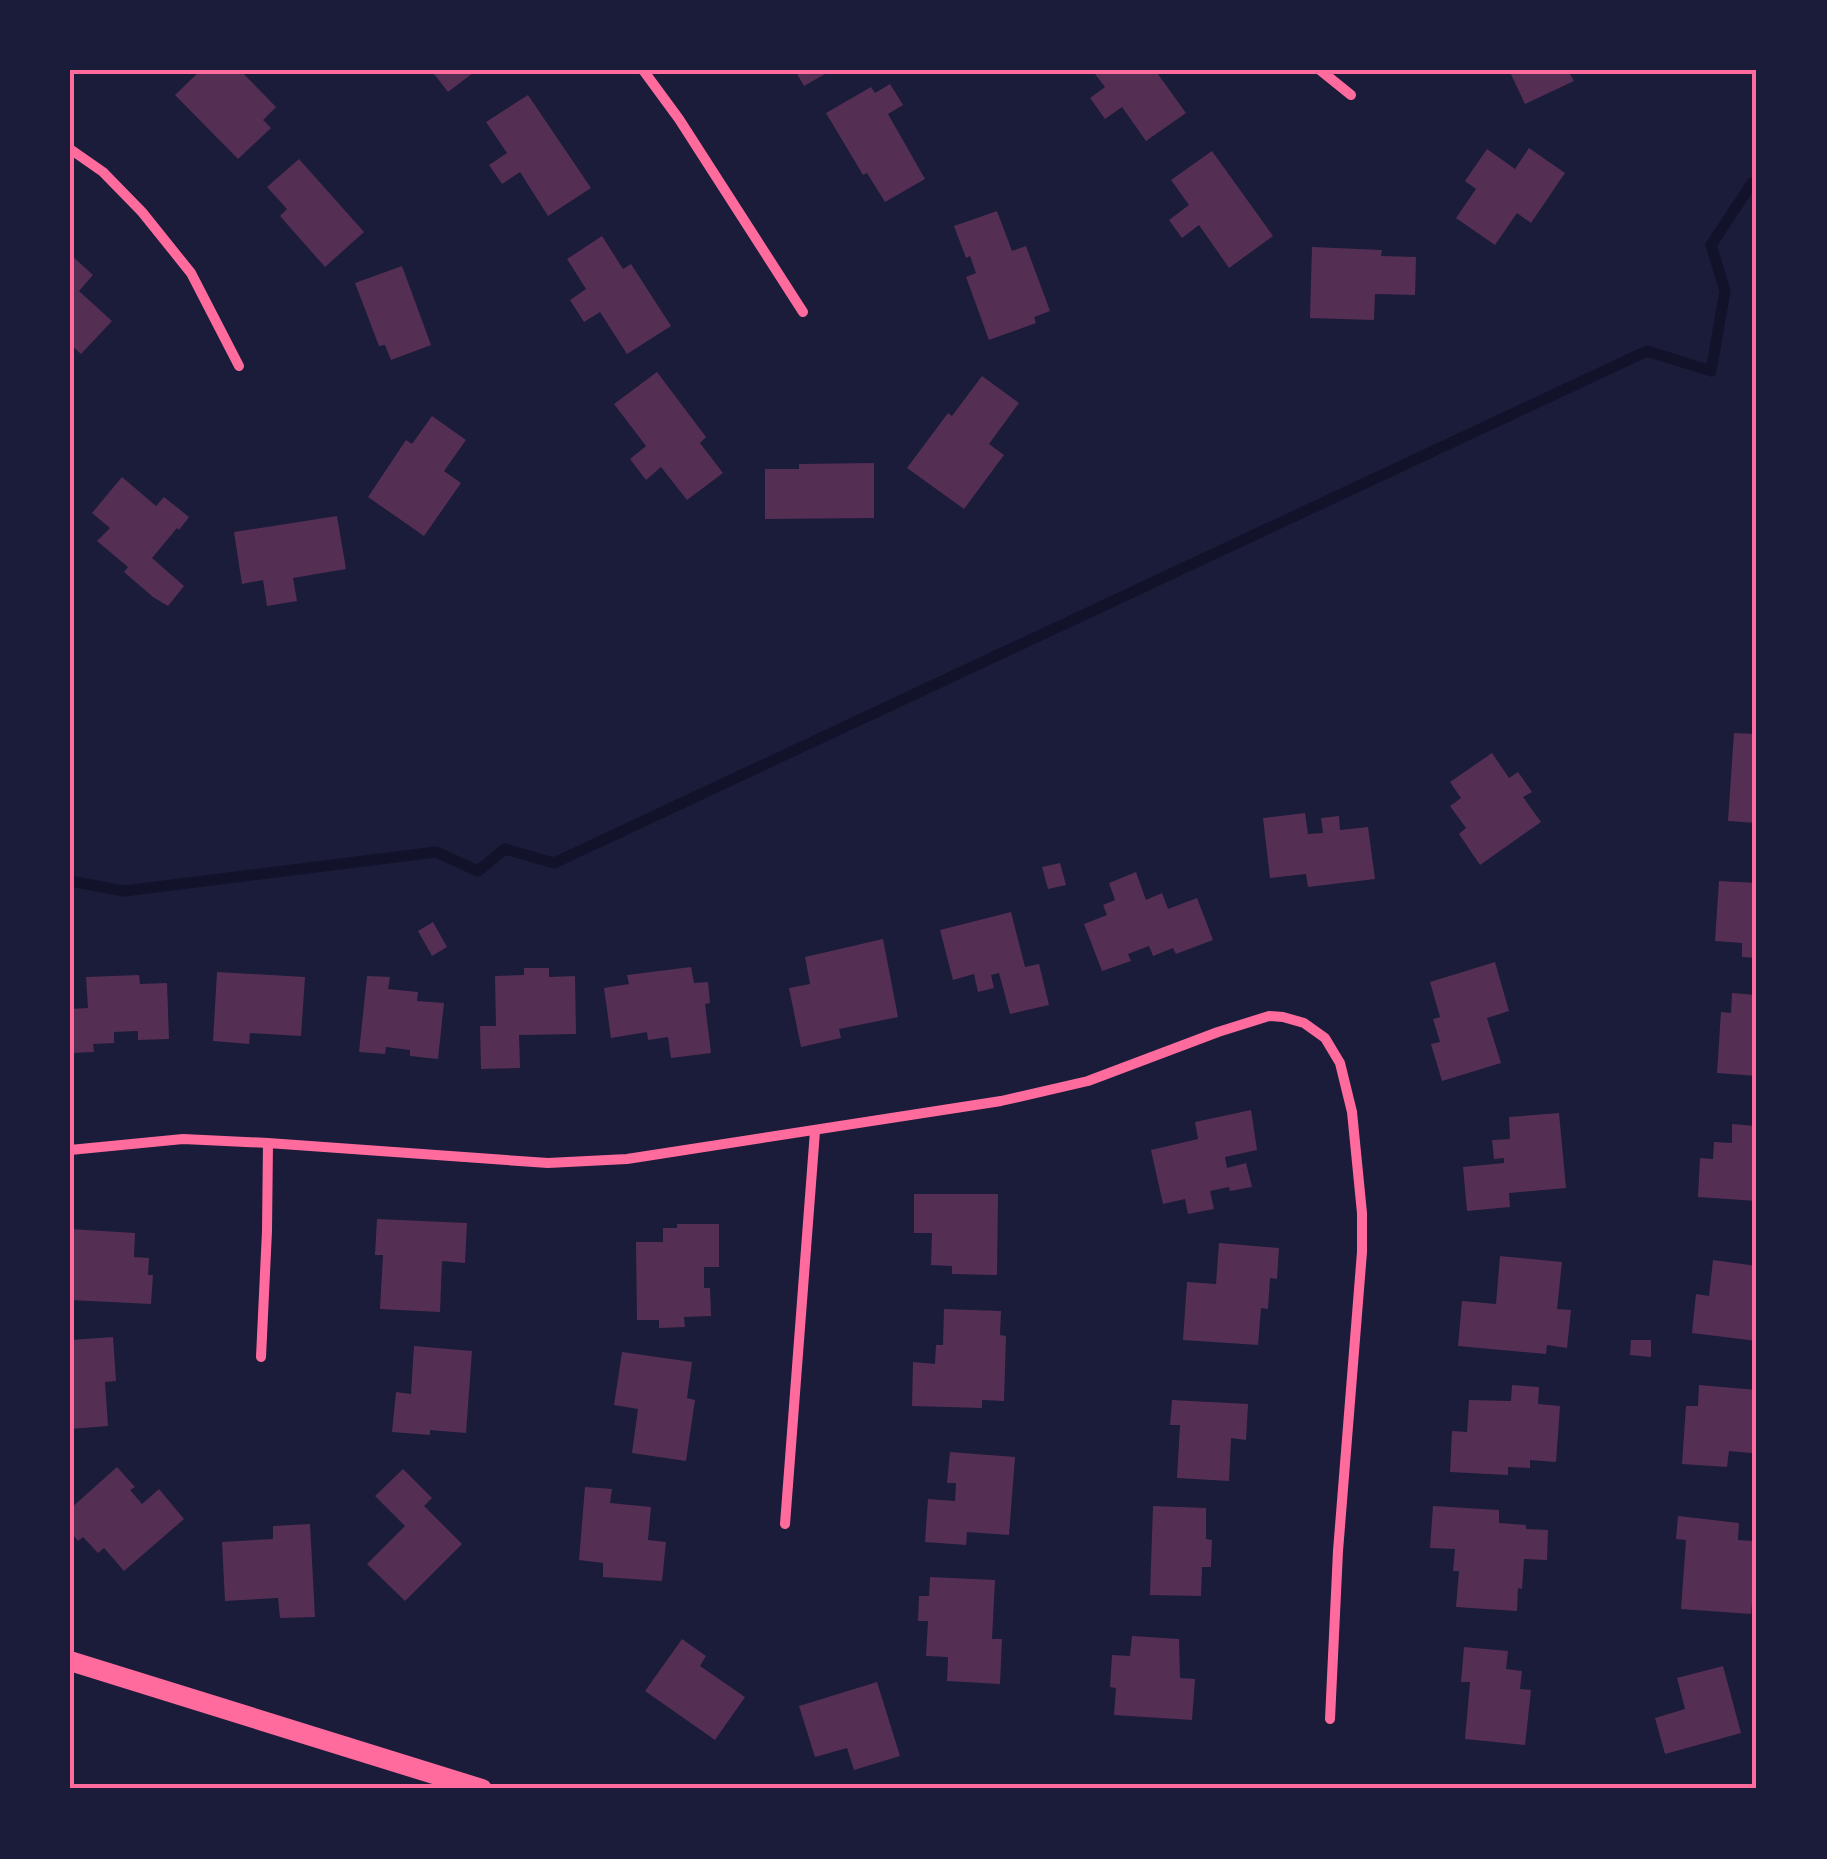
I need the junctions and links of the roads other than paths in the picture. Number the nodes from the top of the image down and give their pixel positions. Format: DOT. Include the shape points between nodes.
graph roads {
  1 [pos="643,70"];
  2 [pos="1320,70"];
  3 [pos="1350,95"];
  4 [pos="70,149"];
  5 [pos="803,312"];
  6 [pos="239,366"];
  7 [pos="815,1131"];
  8 [pos="268,1143"];
  9 [pos="70,1150"];
  10 [pos="261,1357"];
  11 [pos="785,1524"];
  12 [pos="70,1661"];
  13 [pos="1330,1719"];
  14 [pos="482,1789"];
  1 -- 5 [label="street"];
  2 -- 3 [label="street"];
  4 -- 6 [label="street" via="142,212 191,274"];
  7 -- 8 [label="street" via="627,1159 548,1163"];
  7 -- 11 [label="street"];
  7 -- 13 [label="street" via="1088,1081 1269,1016 1304,1023 1325,1038 1340,1064 1352,1112 1362,1213"];
  8 -- 9 [label="street" via="182,1140"];
  8 -- 10 [label="street"];
  12 -- 14 [label="main road"];
}
